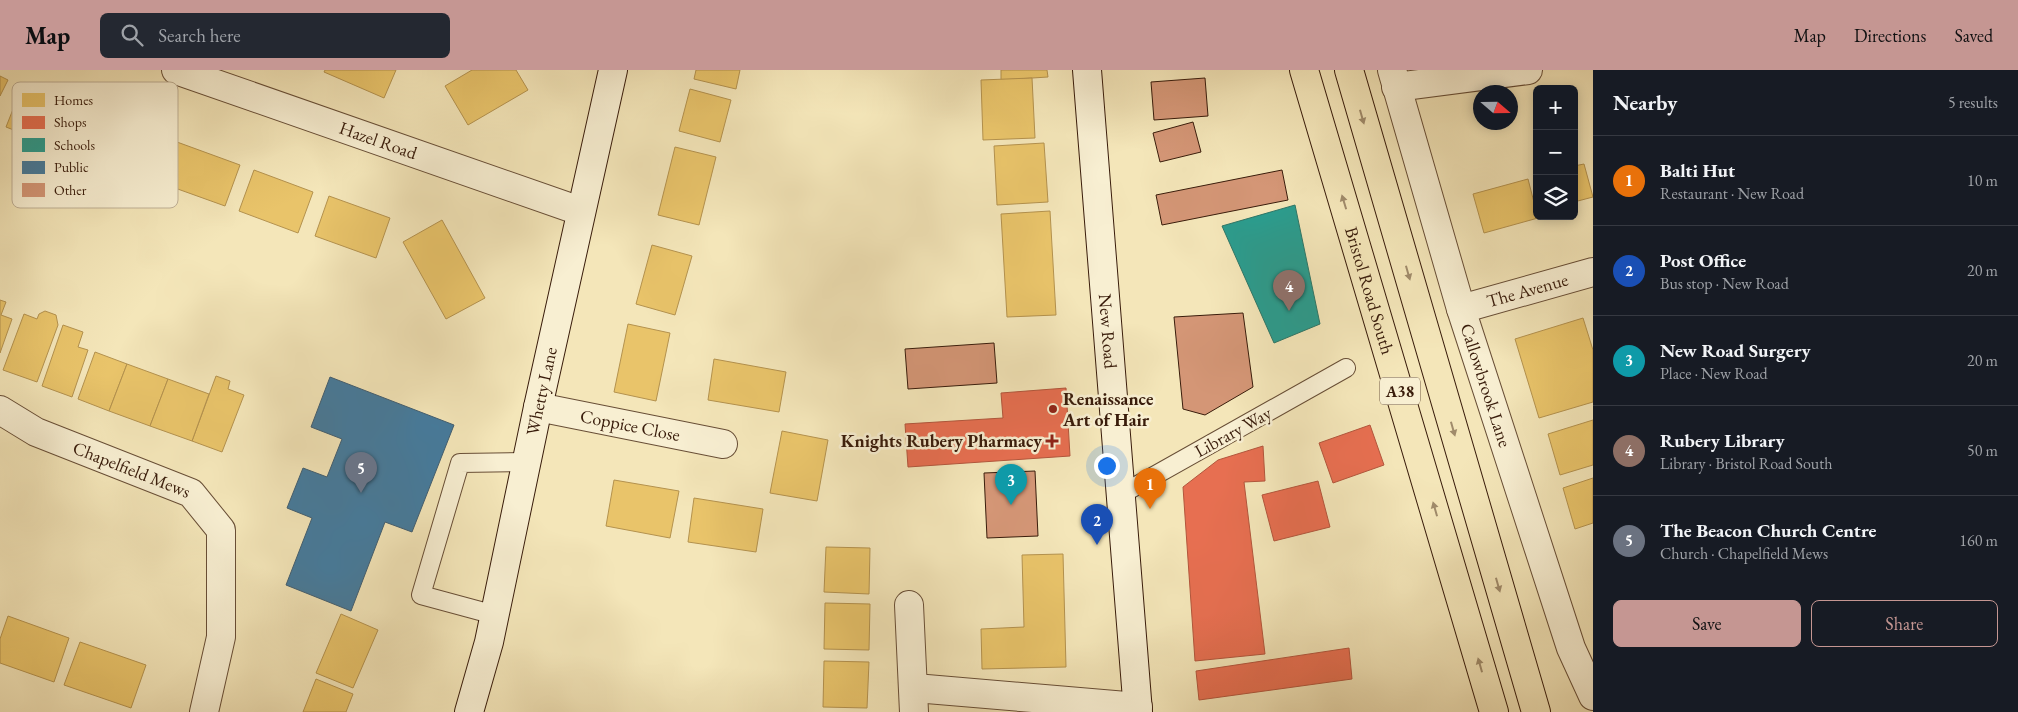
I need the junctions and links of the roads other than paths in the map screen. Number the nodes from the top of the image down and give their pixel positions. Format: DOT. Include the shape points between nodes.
graph roads {
  1 [pos="176,70"];
  2 [pos="613,70"];
  3 [pos="1087,70"];
  4 [pos="1304,70"];
  5 [pos="1349,70"];
  6 [pos="1528,70"];
  7 [pos="1394,79"];
  8 [pos="580,211"];
  9 [pos="1593,272"];
  10 [pos="1461,309"];
  11 [pos="1346,368"];
  12 [pos="538,407"];
  13 [pos="0,410"];
  14 [pos="722,444"];
  15 [pos="526,462"];
  16 [pos="1120,495"];
  17 [pos="909,605"];
  18 [pos="495,615"];
  19 [pos="1593,696"];
  20 [pos="915,700"];
  21 [pos="1138,709"];
  22 [pos="204,712"];
  23 [pos="469,712"];
  24 [pos="1494,712"];
  25 [pos="1536,712"];
  1 -- 8 [label="street, Hazel Road"];
  2 -- 8 [label="street, Whetty Lane"];
  3 -- 16 [label="street, New Road"];
  24 -- 4 [label="highway, Bristol Road South / A38, one-way"];
  5 -- 25 [label="highway, A38, one-way"];
  6 -- 7 [label="street"];
  7 -- 10 [label="street, Callowbrook Lane"];
  8 -- 12 [label="street, Whetty Lane"];
  9 -- 10 [label="street, The Avenue"];
  10 -- 19 [label="street, Callowbrook Lane" via="1572,648"];
  11 -- 16 [label="lane, Library Way"];
  12 -- 14 [label="street, Coppice Close"];
  12 -- 15 [label="street, Whetty Lane"];
  13 -- 22 [label="street, Chapelfield Mews" via="36,432 191,493 220,530 221,637"];
  15 -- 18 [label="street, Whetty Lane"];
  15 -- 18 [label="lane" via="460,462 421,595"];
  16 -- 21 [label="street, New Road"];
  17 -- 20 [label="street"];
  18 -- 23 [label="street, Whetty Lane"];
  20 -- 21 [label="street"];
}
